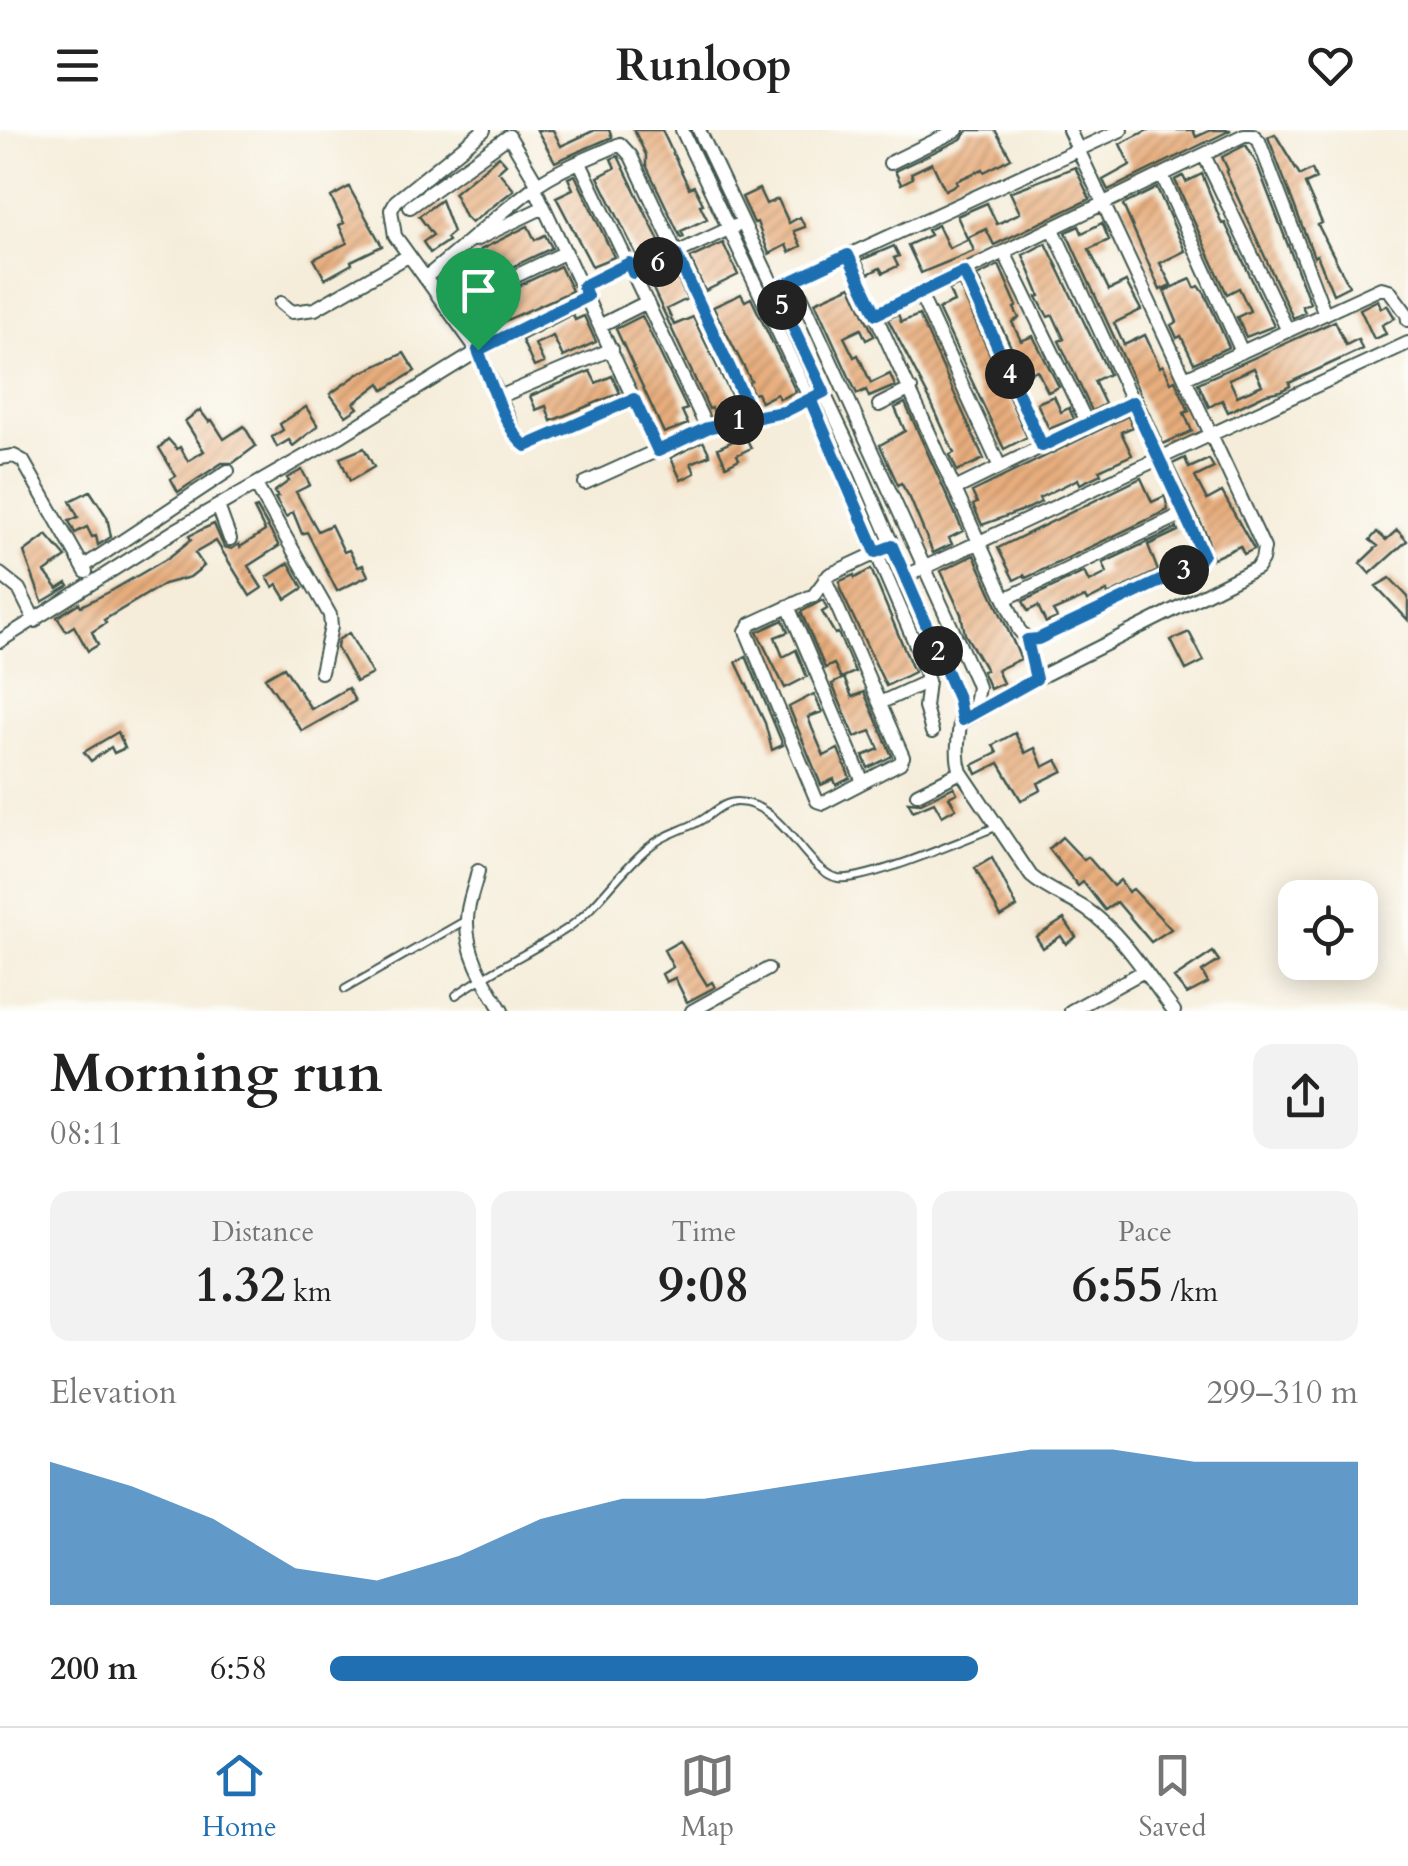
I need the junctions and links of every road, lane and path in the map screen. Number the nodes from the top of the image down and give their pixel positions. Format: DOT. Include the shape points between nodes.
graph roads {
  1 [pos="484,130"];
  2 [pos="682,130"];
  3 [pos="699,130"];
  4 [pos="957,130"];
  5 [pos="1070,130"];
  6 [pos="1122,130"];
  7 [pos="515,133"];
  8 [pos="1078,147"];
  9 [pos="1204,154"];
  10 [pos="580,163"];
  11 [pos="890,163"];
  12 [pos="1162,175"];
  13 [pos="536,186"];
  14 [pos="1106,203"];
  15 [pos="410,206"];
  16 [pos="544,206"];
  17 [pos="736,225"];
  18 [pos="1053,229"];
  19 [pos="469,243"];
  20 [pos="566,252"];
  21 [pos="1004,252"];
  22 [pos="676,254"];
  23 [pos="848,255"];
  24 [pos="408,256"];
  25 [pos="631,268"];
  26 [pos="964,272"];
  27 [pos="425,278"];
  28 [pos="794,280"];
  29 [pos="585,290"];
  30 [pos="920,294"];
  31 [pos="775,300"];
  32 [pos="646,302"];
  33 [pos="281,303"];
  34 [pos="448,308"];
  35 [pos="876,314"];
  36 [pos="1326,314"];
  37 [pos="1408,324"];
  38 [pos="602,325"];
  39 [pos="1288,331"];
  40 [pos="1406,344"];
  41 [pos="612,349"];
  42 [pos="478,350"];
  43 [pos="1242,352"];
  44 [pos="1185,378"];
  45 [pos="911,389"];
  46 [pos="847,397"];
  47 [pos="499,398"];
  48 [pos="634,399"];
  49 [pos="821,399"];
  50 [pos="1133,402"];
  51 [pos="879,405"];
  52 [pos="753,417"];
  53 [pos="1088,425"];
  54 [pos="707,428"];
  55 [pos="1210,432"];
  56 [pos="1042,446"];
  57 [pos="658,451"];
  58 [pos="0,458"];
  59 [pos="1158,458"];
  60 [pos="1000,467"];
  61 [pos="228,471"];
  62 [pos="585,484"];
  63 [pos="256,485"];
  64 [pos="957,488"];
  65 [pos="218,506"];
  66 [pos="1186,513"];
  67 [pos="230,539"];
  68 [pos="979,541"];
  69 [pos="892,546"];
  70 [pos="876,552"];
  71 [pos="83,567"];
  72 [pos="922,568"];
  73 [pos="0,574"];
  74 [pos="825,578"];
  75 [pos="909,583"];
  76 [pos="91,584"];
  77 [pos="896,598"];
  78 [pos="1005,599"];
  79 [pos="788,606"];
  80 [pos="34,621"];
  81 [pos="0,640"];
  82 [pos="1027,640"];
  83 [pos="321,672"];
  84 [pos="1036,679"];
  85 [pos="928,682"];
  86 [pos="882,702"];
  87 [pos="967,717"];
  88 [pos="932,732"];
  89 [pos="961,772"];
  90 [pos="863,782"];
  91 [pos="917,794"];
  92 [pos="999,826"];
  93 [pos="478,871"];
  94 [pos="467,919"];
  95 [pos="768,970"];
  96 [pos="1144,971"];
  97 [pos="482,977"];
  98 [pos="345,989"];
  99 [pos="456,995"];
  100 [pos="502,1011"];
  101 [pos="692,1011"];
  102 [pos="1071,1011"];
  103 [pos="1174,1011"];
  1 -- 24 [label="street" via="396,200 392,224"];
  2 -- 17 [label="street"];
  3 -- 17 [label="street"];
  4 -- 11 [label="street"];
  5 -- 8 [label="street"];
  6 -- 8 [label="street"];
  7 -- 13 [label="street"];
  7 -- 15 [label="street"];
  8 -- 14 [label="street"];
  8 -- 23 [label="street"];
  9 -- 12 [label="street"];
  9 -- 36 [label="street" via="1244,135 1258,141"];
  9 -- 39 [label="street"];
  10 -- 13 [label="street"];
  10 -- 22 [label="street" via="626,147"];
  10 -- 25 [label="street"];
  12 -- 14 [label="street"];
  12 -- 43 [label="street"];
  13 -- 16 [label="street"];
  13 -- 19 [label="street"];
  14 -- 18 [label="street"];
  14 -- 44 [label="street"];
  16 -- 19 [label="street"];
  16 -- 20 [label="street"];
  17 -- 22 [label="street"];
  17 -- 31 [label="street"];
  17 -- 31 [label="street"];
  18 -- 21 [label="street"];
  18 -- 50 [label="street"];
  19 -- 27 [label="street"];
  20 -- 29 [label="street"];
  20 -- 34 [label="street"];
  21 -- 26 [label="street"];
  21 -- 53 [label="street"];
  22 -- 25 [label="street"];
  22 -- 52 [label="street"];
  23 -- 28 [label="street"];
  23 -- 35 [label="street"];
  24 -- 27 [label="street"];
  24 -- 33 [label="street" via="315,309 292,312"];
  25 -- 29 [label="street"];
  25 -- 32 [label="street"];
  26 -- 30 [label="street"];
  26 -- 56 [label="street"];
  27 -- 34 [label="street"];
  28 -- 31 [label="street"];
  28 -- 46 [label="street"];
  29 -- 38 [label="street"];
  29 -- 42 [label="street"];
  30 -- 35 [label="street"];
  30 -- 60 [label="street"];
  31 -- 49 [label="street"];
  32 -- 38 [label="street"];
  32 -- 54 [label="street"];
  34 -- 42 [label="street"];
  35 -- 45 [label="street"];
  36 -- 37 [label="street" via="1380,288 1389,290"];
  36 -- 39 [label="street"];
  37 -- 40 [label="street"];
  38 -- 41 [label="street"];
  39 -- 43 [label="street"];
  40 -- 55 [label="street"];
  41 -- 47 [label="street"];
  41 -- 48 [label="street"];
  42 -- 47 [label="street"];
  42 -- 63 [label="street"];
  43 -- 44 [label="street"];
  44 -- 55 [label="street"];
  45 -- 51 [label="street"];
  45 -- 64 [label="street"];
  46 -- 49 [label="street"];
  46 -- 72 [label="street"];
  47 -- 48 [label="street" via="526,446"];
  48 -- 57 [label="street"];
  49 -- 52 [label="street"];
  49 -- 69 [label="street"];
  49 -- 70 [label="street"];
  50 -- 53 [label="street"];
  50 -- 59 [label="street"];
  52 -- 54 [label="street"];
  53 -- 56 [label="street"];
  54 -- 57 [label="street"];
  55 -- 59 [label="street"];
  55 -- 84 [label="street" via="1264,548 1257,568"];
  56 -- 60 [label="street"];
  57 -- 62 [label="street"];
  58 -- 71 [label="street" via="23,461"];
  59 -- 66 [label="street"];
  59 -- 68 [label="street"];
  60 -- 64 [label="street"];
  61 -- 71 [label="street"];
  63 -- 65 [label="street"];
  63 -- 83 [label="street" via="330,615"];
  64 -- 68 [label="street"];
  65 -- 67 [label="street"];
  65 -- 76 [label="street"];
  66 -- 78 [label="street"];
  66 -- 82 [label="street" via="1203,554 1196,564"];
  68 -- 72 [label="street"];
  68 -- 78 [label="street"];
  69 -- 70 [label="street"];
  69 -- 75 [label="street"];
  70 -- 74 [label="street"];
  70 -- 77 [label="street"];
  71 -- 76 [label="street"];
  72 -- 75 [label="street"];
  72 -- 87 [label="street" via="978,687"];
  73 -- 80 [label="street" via="19,589"];
  74 -- 79 [label="street" via="814,595"];
  74 -- 86 [label="street"];
  75 -- 77 [label="street"];
  75 -- 87 [label="street"];
  76 -- 80 [label="street"];
  77 -- 85 [label="street"];
  78 -- 82 [label="street"];
  79 -- 90 [label="street"];
  79 -- 90 [label="street" via="746,631 817,801"];
  80 -- 81 [label="street"];
  82 -- 84 [label="street"];
  84 -- 87 [label="street"];
  85 -- 86 [label="street"];
  85 -- 88 [label="street"];
  86 -- 90 [label="street" via="903,757"];
  87 -- 89 [label="street" via="956,758"];
  89 -- 91 [label="street"];
  89 -- 92 [label="street"];
  92 -- 96 [label="street" via="1032,876 1088,910"];
  92 -- 97 [label="lane" via="863,875 837,878 762,810 724,805 648,847 571,926"];
  93 -- 94 [label="street"];
  94 -- 97 [label="street"];
  94 -- 98 [label="lane"];
  95 -- 101 [label="street"];
  96 -- 102 [label="street"];
  96 -- 103 [label="street"];
  97 -- 99 [label="lane"];
  97 -- 100 [label="street"];
}
